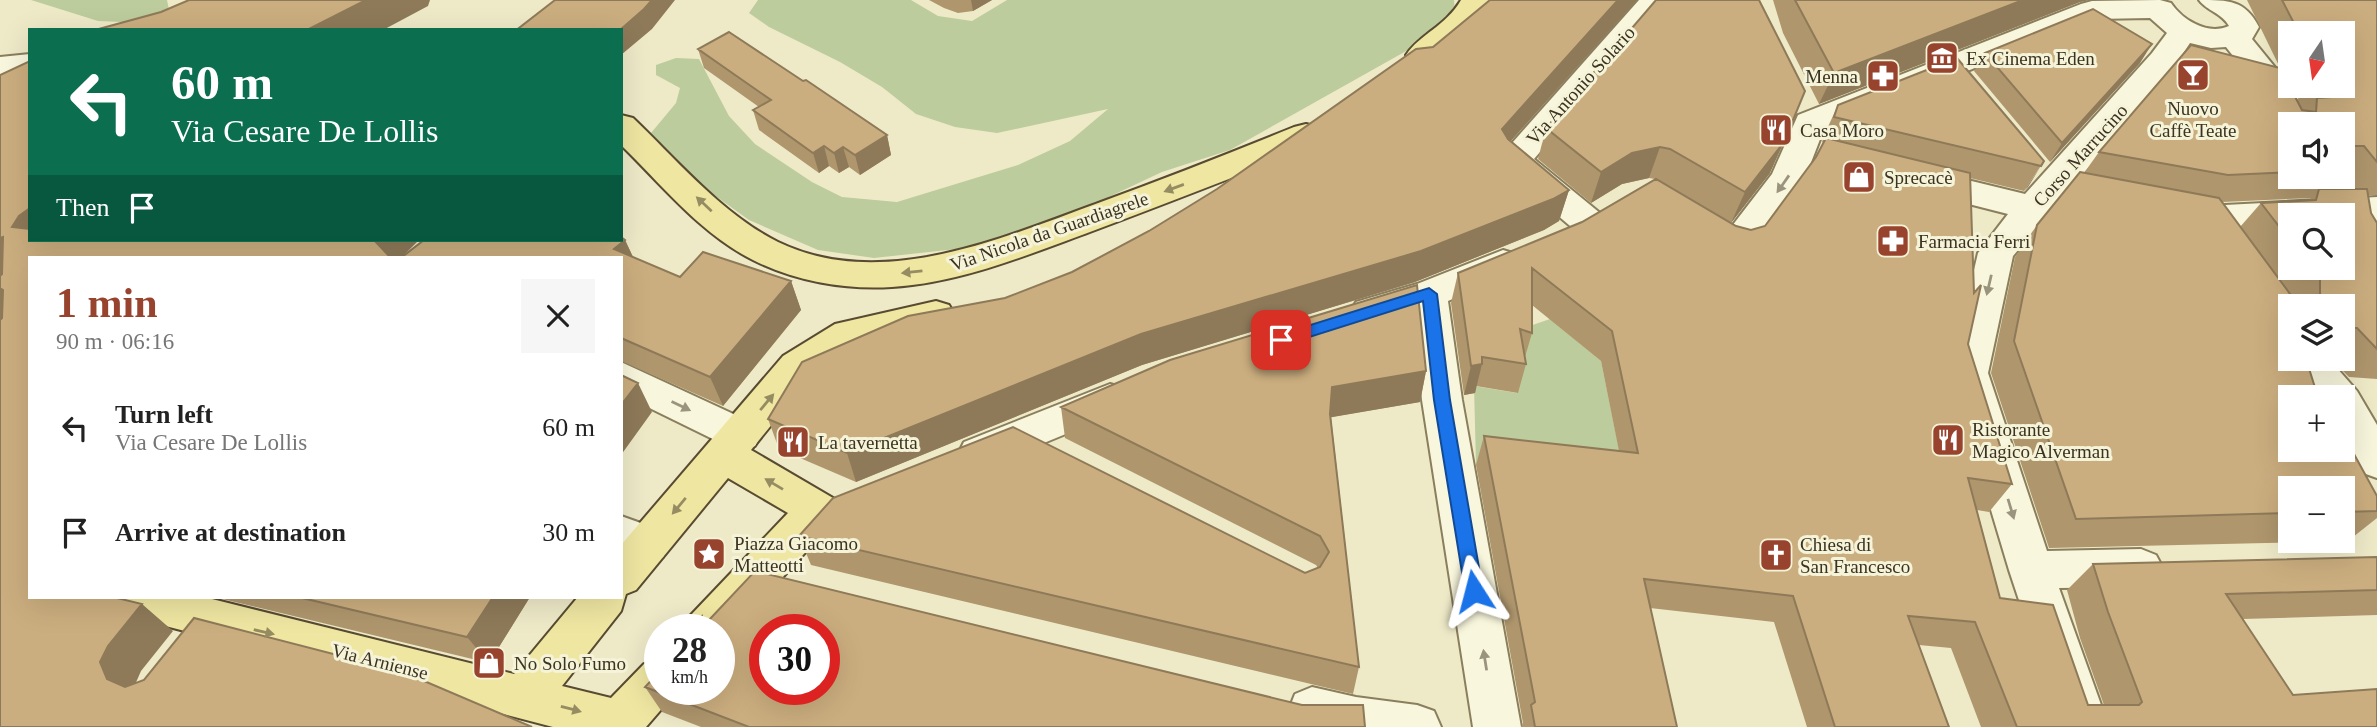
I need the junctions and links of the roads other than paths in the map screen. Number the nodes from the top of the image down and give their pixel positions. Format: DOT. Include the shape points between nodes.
graph roads {
  1 [pos="1476,0"];
  2 [pos="1655,0"];
  3 [pos="2118,0"];
  4 [pos="2214,0"];
  5 [pos="2244,0"];
  6 [pos="2161,5"];
  7 [pos="2084,13"];
  8 [pos="2184,30"];
  9 [pos="2234,37"];
  10 [pos="2155,53"];
  11 [pos="28,64"];
  12 [pos="0,67"];
  13 [pos="1394,74"];
  14 [pos="2224,75"];
  15 [pos="2273,87"];
  16 [pos="2284,112"];
  17 [pos="623,128"];
  18 [pos="1894,174"];
  19 [pos="2039,188"];
  20 [pos="2332,189"];
  21 [pos="2090,196"];
  22 [pos="1679,211"];
  23 [pos="1182,219"];
  24 [pos="2361,219"];
  25 [pos="2236,261"];
  26 [pos="1429,294"];
  27 [pos="971,307"];
  28 [pos="1338,322"];
  29 [pos="623,378"];
  30 [pos="1144,384"];
  31 [pos="2355,422"];
  32 [pos="1020,438"];
  33 [pos="732,444"];
  34 [pos="2377,461"];
  35 [pos="1069,462"];
  36 [pos="942,468"];
  37 [pos="635,539"];
  38 [pos="2179,568"];
  39 [pos="2031,570"];
  40 [pos="623,572"];
  41 [pos="131,599"];
  42 [pos="603,599"];
  43 [pos="729,614"];
  44 [pos="524,696"];
  45 [pos="644,698"];
  46 [pos="1275,699"];
  47 [pos="622,725"];
  48 [pos="1417,727"];
  49 [pos="1497,727"];
  50 [pos="2085,727"];
  1 -- 13 [label="main road" via="1448,37"];
  2 -- 26 [label="street, Via Antonio Solario" via="1514,160 1599,215 1545,246"];
  3 -- 7 [label="street"];
  4 -- 9 [label="street" via="2241,19 2244,27"];
  5 -- 15 [label="street" via="2287,90"];
  6 -- 7 [label="street"];
  6 -- 8 [label="street" via="2164,16"];
  7 -- 10 [label="street"];
  7 -- 22 [label="street, one-way" via="1960,78 1809,132 1788,178 1737,245"];
  8 -- 9 [label="street" via="2211,38"];
  8 -- 10 [label="street, Corso Marrucino"];
  9 -- 15 [label="street"];
  10 -- 19 [label="street, Corso Marrucino"];
  11 -- 12 [label="street"];
  14 -- 15 [label="street"];
  15 -- 16 [label="street"];
  23 -- 17 [label="main road, Via Nicola da Guardiagrele, one-way" via="1317,127 1222,171 1004,250 960,264 886,275 801,264 766,251 736,232"];
  18 -- 19 [label="street"];
  19 -- 21 [label="street"];
  19 -- 39 [label="street, Corso Marrucino, one-way" via="1996,253 1969,373"];
  20 -- 24 [label="street"];
  24 -- 25 [label="street" via="2192,215"];
  26 -- 28 [label="street"];
  49 -- 26 [label="street, one-way" via="1442,400"];
  33 -- 27 [label="main road, one-way" via="797,366 848,334"];
  29 -- 33 [label="street, one-way"];
  30 -- 32 [label="street"];
  31 -- 34 [label="street"];
  32 -- 35 [label="street"];
  32 -- 36 [label="street"];
  33 -- 37 [label="main road, one-way"];
  43 -- 33 [label="main road, one-way" via="780,579 835,507"];
  37 -- 40 [label="main road"];
  38 -- 39 [label="street"];
  39 -- 50 [label="street, Corso Marrucino"];
  41 -- 44 [label="main road, Via Arniense, one-way" via="201,634"];
  42 -- 44 [label="main road"];
  44 -- 47 [label="main road, Via Arniense, one-way"];
  45 -- 47 [label="main road"];
  46 -- 48 [label="street" via="1356,719"];
}
